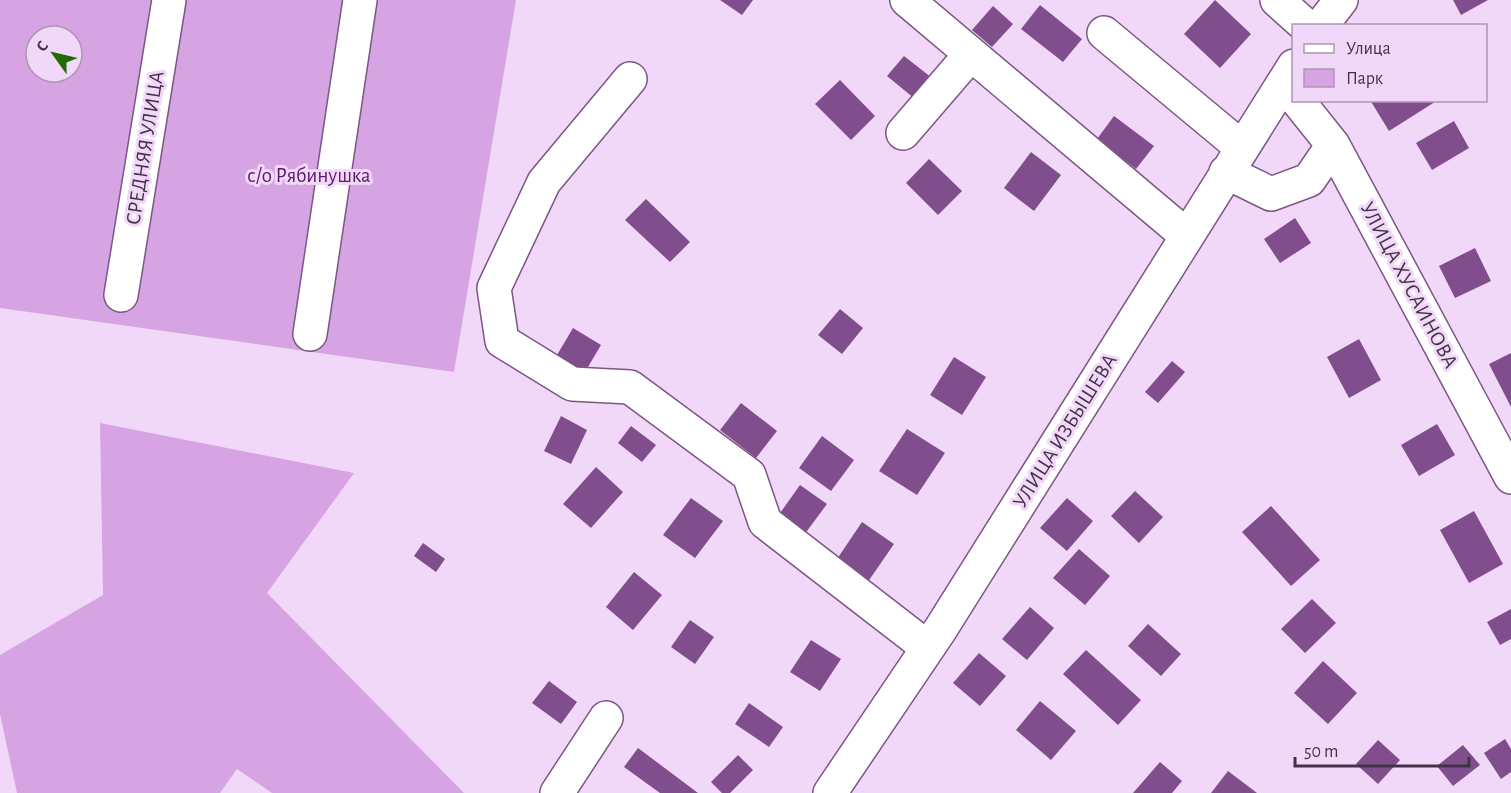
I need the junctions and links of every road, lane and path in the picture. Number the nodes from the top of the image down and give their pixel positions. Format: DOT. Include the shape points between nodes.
graph roads {
  1 [pos="170,0"];
  2 [pos="360,0"];
  3 [pos="907,0"];
  4 [pos="1277,0"];
  5 [pos="1341,0"];
  6 [pos="1304,24"];
  7 [pos="1323,24"];
  8 [pos="1104,33"];
  9 [pos="971,54"];
  10 [pos="630,79"];
  11 [pos="1291,87"];
  12 [pos="1302,102"];
  13 [pos="903,133"];
  14 [pos="1333,145"];
  15 [pos="1234,159"];
  16 [pos="1187,236"];
  17 [pos="121,295"];
  18 [pos="310,334"];
  19 [pos="1511,477"];
  20 [pos="928,648"];
  21 [pos="606,718"];
  22 [pos="557,793"];
  23 [pos="830,793"];
  1 -- 17 [label="street, СРЕДНЯЯ УЛИЦА"];
  2 -- 18 [label="street"];
  3 -- 9 [label="street"];
  4 -- 6 [label="street"];
  5 -- 7 [label="street"];
  8 -- 15 [label="street"];
  9 -- 13 [label="street"];
  9 -- 16 [label="street"];
  10 -- 20 [label="street" via="544,182 494,288 502,341 572,384 630,387 749,475 765,522"];
  11 -- 15 [label="street, УЛИЦА ИЗБЫШЕВА"];
  12 -- 14 [label="street, УЛИЦА ХУСАИНОВА"];
  14 -- 15 [label="street" via="1309,180 1271,194"];
  14 -- 19 [label="street, УЛИЦА ХУСАИНОВА"];
  15 -- 16 [label="street, УЛИЦА ИЗБЫШЕВА"];
  16 -- 20 [label="street, УЛИЦА ИЗБЫШЕВА"];
  20 -- 23 [label="street, УЛИЦА ИЗБЫШЕВА"];
  21 -- 22 [label="street"];
}
